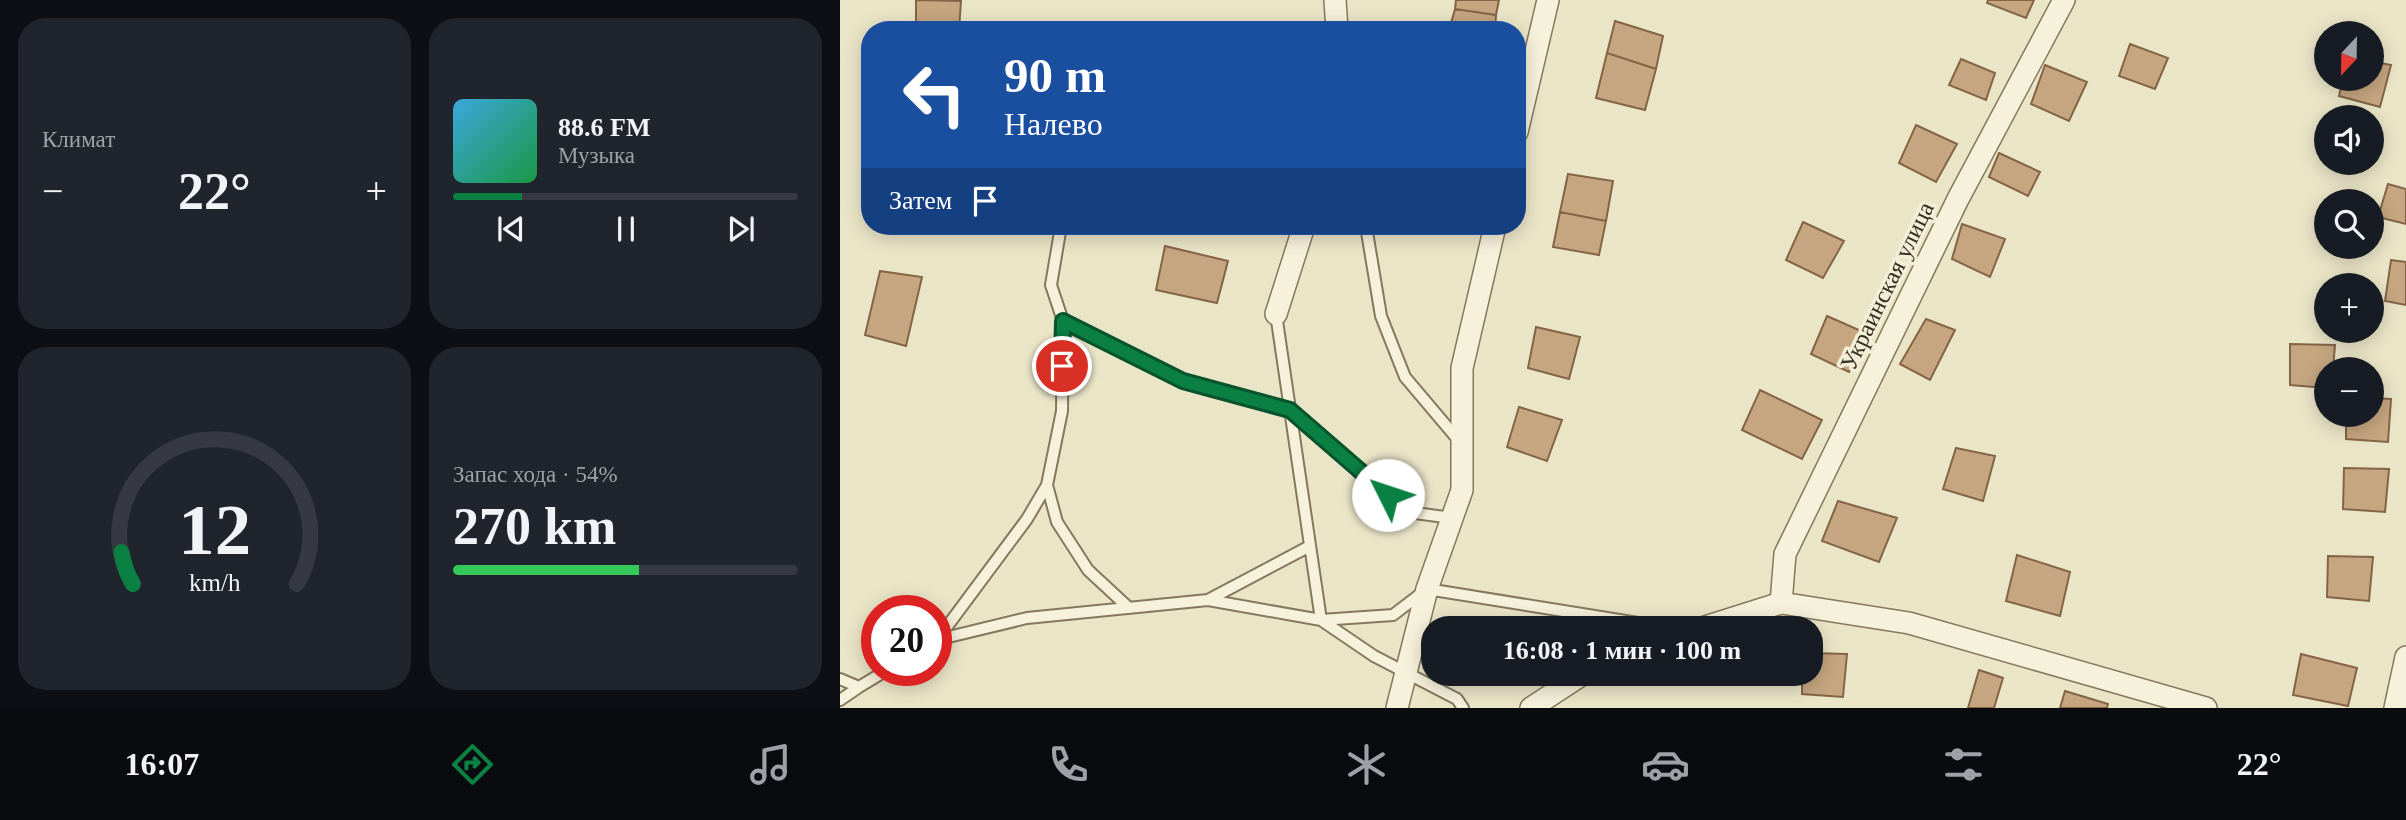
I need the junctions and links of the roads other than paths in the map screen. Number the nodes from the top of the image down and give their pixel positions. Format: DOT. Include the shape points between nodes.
graph roads {
  1 [pos="1335,0"];
  2 [pos="1548,0"];
  3 [pos="2064,0"];
  4 [pos="1336,21"];
  5 [pos="1526,94"];
  6 [pos="1060,235"];
  7 [pos="1301,235"];
  8 [pos="1368,235"];
  9 [pos="1493,235"];
  10 [pos="1276,314"];
  11 [pos="1063,321"];
  12 [pos="1290,410"];
  13 [pos="1462,444"];
  14 [pos="1047,485"];
  15 [pos="1452,518"];
  16 [pos="1310,546"];
  17 [pos="1427,589"];
  18 [pos="1208,600"];
  19 [pos="1782,603"];
  20 [pos="1129,608"];
  21 [pos="1595,616"];
  22 [pos="1740,616"];
  23 [pos="952,620"];
  24 [pos="1321,620"];
  25 [pos="952,636"];
  26 [pos="2406,657"];
  27 [pos="1406,673"];
  28 [pos="840,679"];
  29 [pos="1565,686"];
  30 [pos="859,687"];
  31 [pos="840,699"];
  32 [pos="1397,708"];
  33 [pos="1463,708"];
  34 [pos="1531,708"];
  35 [pos="2206,708"];
  36 [pos="2395,708"];
  1 -- 4 [label="street"];
  2 -- 5 [label="street"];
  3 -- 19 [label="street, Украинская улица" via="1958,200 1785,554"];
  6 -- 11 [label="lane" via="1052,285"];
  7 -- 10 [label="street"];
  8 -- 13 [label="lane" via="1381,316 1405,377"];
  9 -- 13 [label="street" via="1462,368"];
  10 -- 12 [label="lane"];
  11 -- 12 [label="lane" via="1183,381"];
  11 -- 14 [label="lane" via="1062,411"];
  12 -- 15 [label="lane" via="1408,512"];
  12 -- 16 [label="lane"];
  13 -- 15 [label="street" via="1462,490"];
  14 -- 20 [label="lane" via="1057,523 1088,570"];
  14 -- 23 [label="lane"];
  15 -- 17 [label="street"];
  16 -- 18 [label="lane"];
  16 -- 24 [label="lane"];
  17 -- 21 [label="lane"];
  17 -- 24 [label="lane" via="1393,615"];
  17 -- 27 [label="street"];
  18 -- 20 [label="lane"];
  18 -- 24 [label="lane"];
  19 -- 22 [label="street"];
  19 -- 35 [label="street" via="1909,623"];
  20 -- 25 [label="lane" via="1027,618"];
  24 -- 27 [label="lane"];
  26 -- 36 [label="street"];
  27 -- 32 [label="street"];
  27 -- 33 [label="lane" via="1457,699"];
  28 -- 30 [label="lane"];
  29 -- 34 [label="street"];
  30 -- 31 [label="lane"];
}
